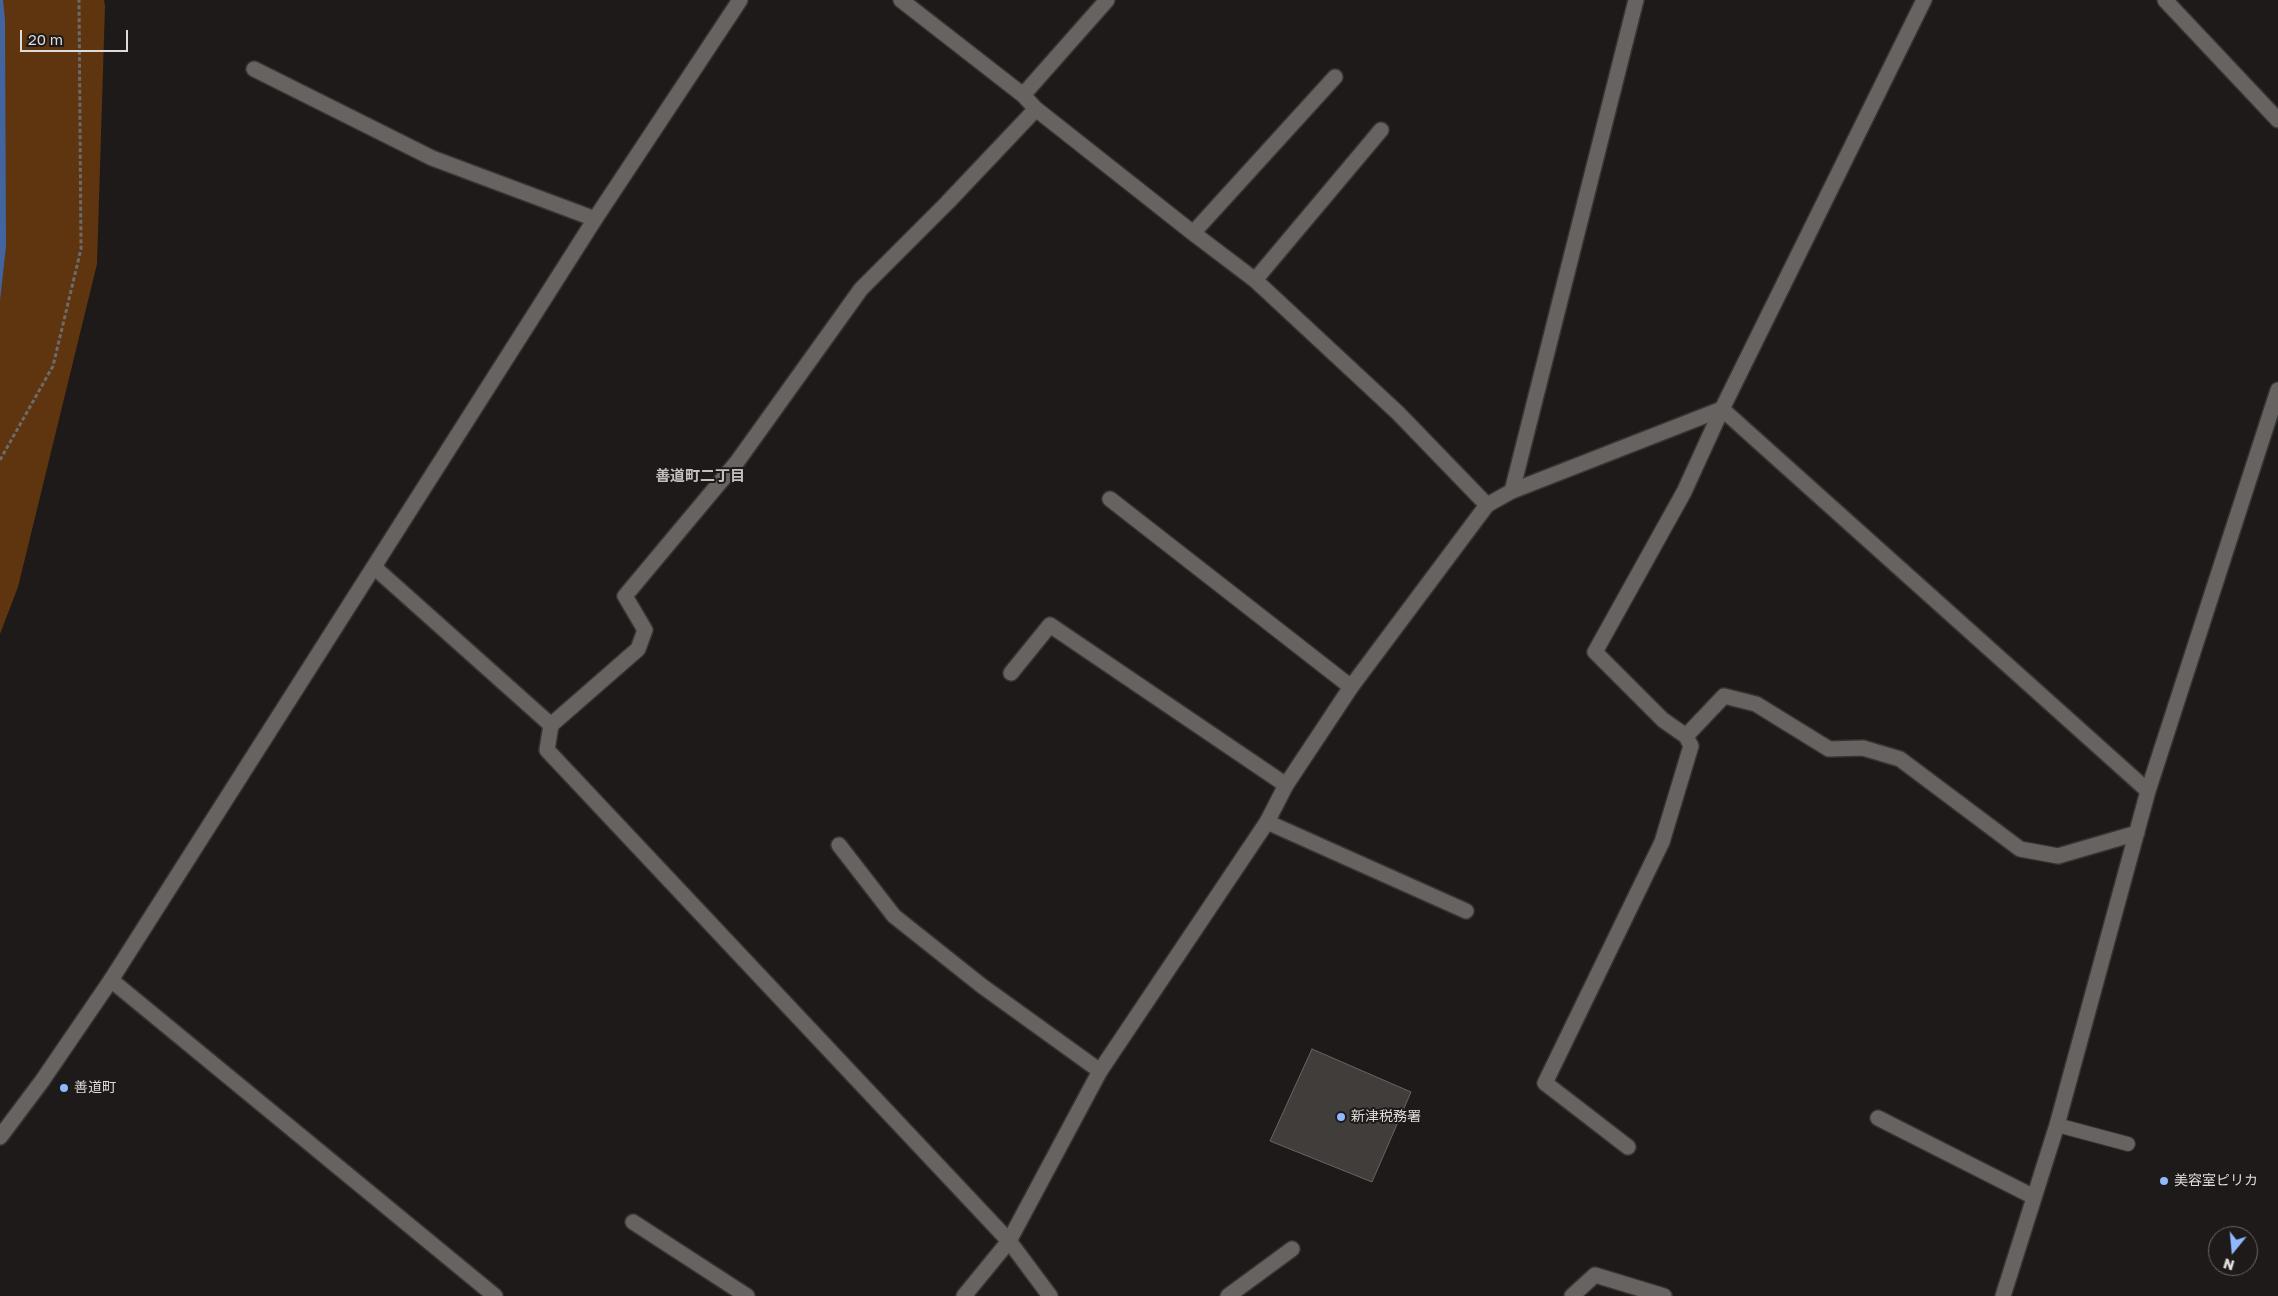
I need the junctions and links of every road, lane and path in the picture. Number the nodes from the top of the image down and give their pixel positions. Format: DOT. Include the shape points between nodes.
graph roads {
  1 [pos="79,0"];
  2 [pos="740,0"];
  3 [pos="901,0"];
  4 [pos="1107,0"];
  5 [pos="1636,0"];
  6 [pos="1924,0"];
  7 [pos="2165,0"];
  8 [pos="254,69"];
  9 [pos="1335,77"];
  10 [pos="1023,95"];
  11 [pos="1036,108"];
  12 [pos="2278,120"];
  13 [pos="1381,130"];
  14 [pos="595,219"];
  15 [pos="1192,233"];
  16 [pos="1255,280"];
  17 [pos="2278,390"];
  18 [pos="1722,409"];
  19 [pos="0,460"];
  20 [pos="1512,491"];
  21 [pos="1110,499"];
  22 [pos="1487,505"];
  23 [pos="374,568"];
  24 [pos="1011,673"];
  25 [pos="1351,687"];
  26 [pos="550,725"];
  27 [pos="1686,736"];
  28 [pos="1286,786"];
  29 [pos="2148,791"];
  30 [pos="1266,822"];
  31 [pos="2136,833"];
  32 [pos="839,845"];
  33 [pos="1466,911"];
  34 [pos="112,980"];
  35 [pos="1100,1071"];
  36 [pos="1878,1118"];
  37 [pos="2057,1125"];
  38 [pos="0,1137"];
  39 [pos="2128,1144"];
  40 [pos="1628,1147"];
  41 [pos="2034,1197"];
  42 [pos="633,1222"];
  43 [pos="1009,1241"];
  44 [pos="1292,1249"];
  45 [pos="495,1296"];
  46 [pos="747,1296"];
  47 [pos="964,1296"];
  48 [pos="1050,1296"];
  49 [pos="1228,1296"];
  50 [pos="1572,1296"];
  51 [pos="1664,1296"];
  52 [pos="2003,1296"];
  1 -- 19 [label="path" via="81,249 53,366"];
  2 -- 14 [label="street"];
  3 -- 10 [label="street"];
  4 -- 10 [label="street"];
  5 -- 20 [label="street"];
  6 -- 18 [label="street"];
  7 -- 12 [label="street"];
  8 -- 14 [label="street" via="432,158"];
  9 -- 15 [label="street"];
  10 -- 11 [label="street"];
  11 -- 15 [label="street"];
  11 -- 26 [label="street" via="861,289 737,462 625,596 645,630 638,649"];
  13 -- 16 [label="street"];
  14 -- 23 [label="street"];
  15 -- 16 [label="street"];
  16 -- 22 [label="street" via="1398,413"];
  17 -- 29 [label="street"];
  18 -- 20 [label="street"];
  18 -- 27 [label="street" via="1684,492 1595,652 1663,720"];
  18 -- 29 [label="street"];
  20 -- 22 [label="street"];
  21 -- 25 [label="street"];
  22 -- 25 [label="street"];
  23 -- 26 [label="street"];
  23 -- 34 [label="street"];
  24 -- 28 [label="street" via="1050,625"];
  25 -- 28 [label="street"];
  26 -- 43 [label="street" via="547,750"];
  27 -- 31 [label="street" via="1724,696 1756,704 1829,749 1862,748 1900,759 2020,849 2058,856"];
  27 -- 40 [label="street" via="1691,746 1662,842 1545,1082"];
  28 -- 30 [label="street"];
  29 -- 31 [label="street"];
  30 -- 33 [label="street"];
  30 -- 35 [label="street"];
  31 -- 37 [label="street"];
  32 -- 35 [label="street" via="894,916 982,986"];
  34 -- 38 [label="street"];
  34 -- 45 [label="street"];
  35 -- 43 [label="street"];
  36 -- 41 [label="street"];
  37 -- 39 [label="lane"];
  37 -- 41 [label="street"];
  41 -- 52 [label="street"];
  42 -- 46 [label="street"];
  43 -- 47 [label="street"];
  43 -- 48 [label="street"];
  44 -- 49 [label="street"];
  50 -- 51 [label="street" via="1595,1275"];
}
